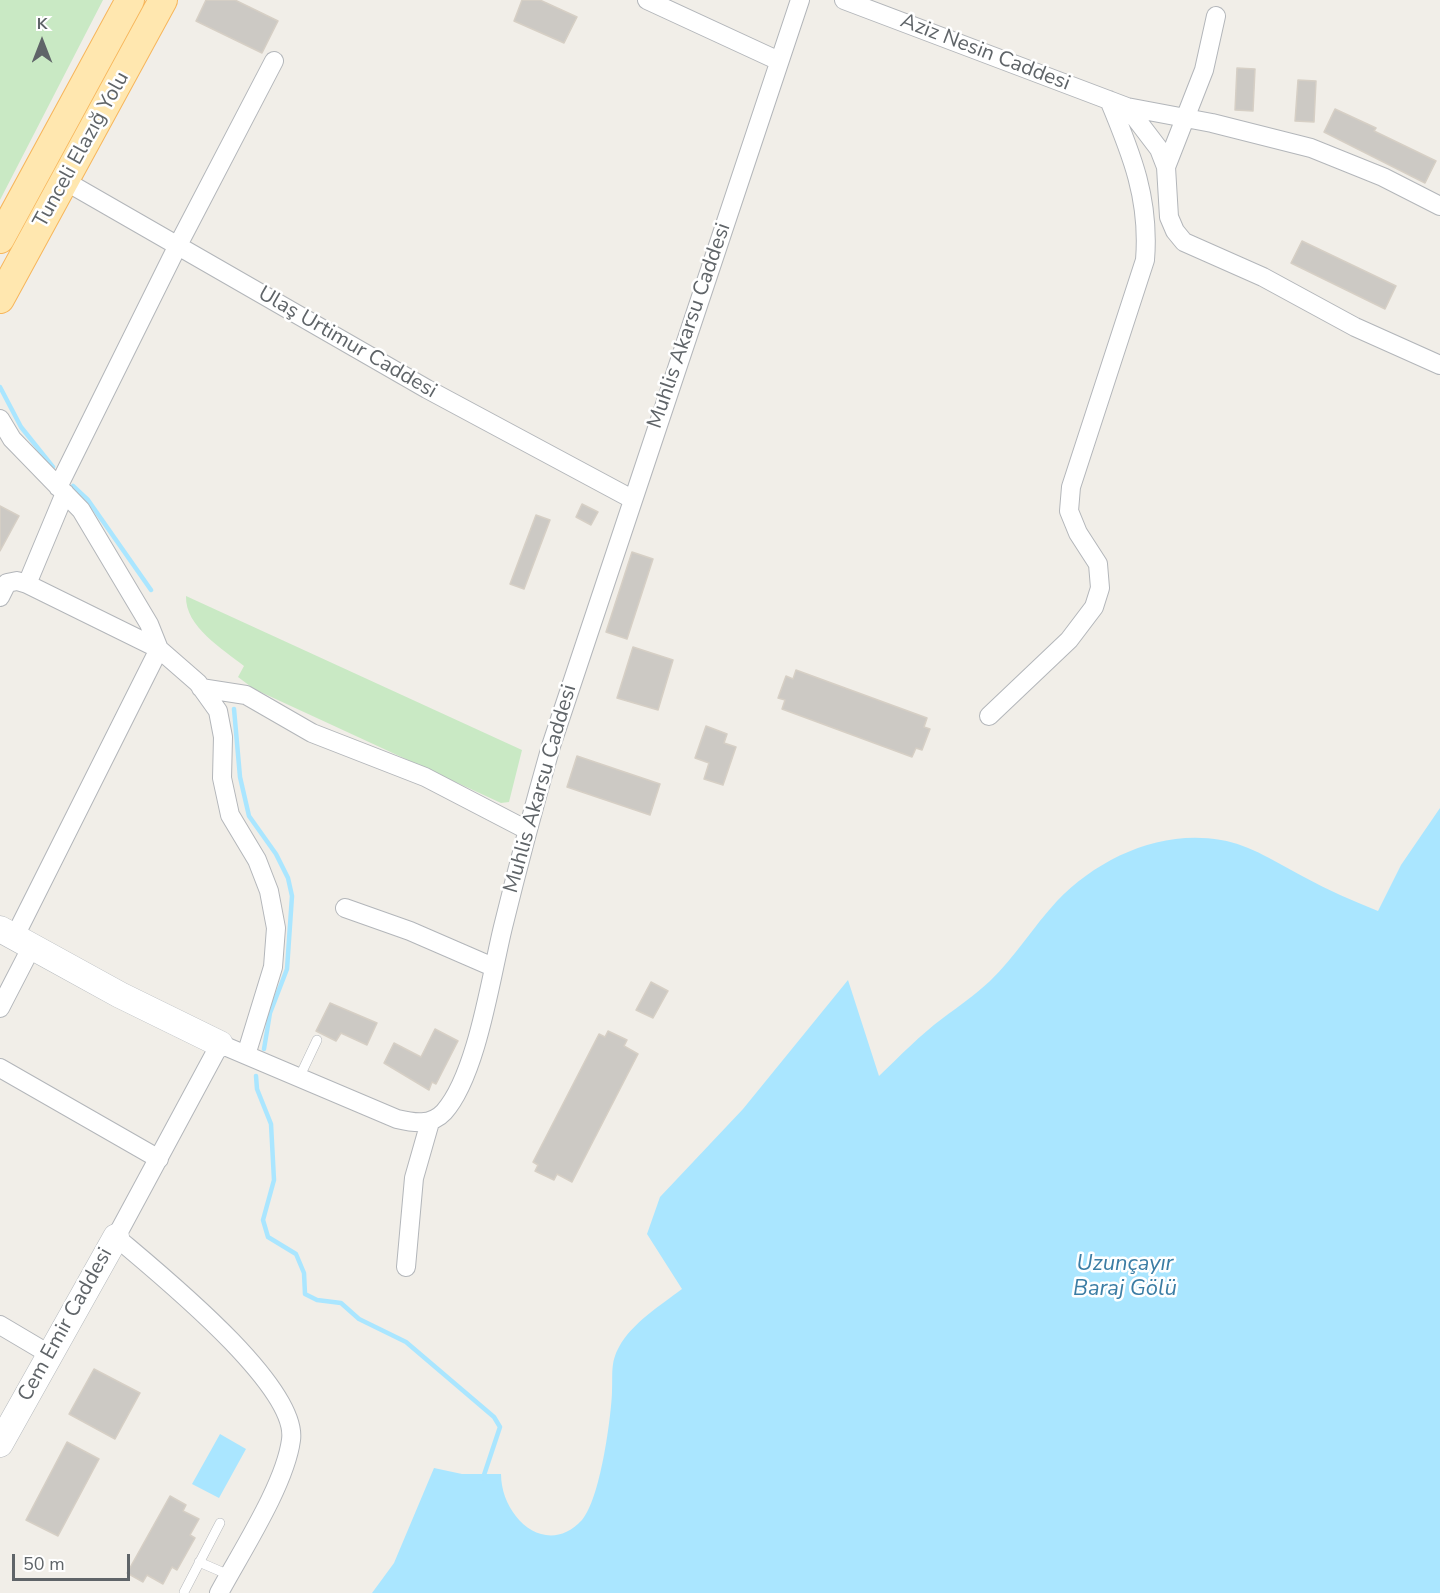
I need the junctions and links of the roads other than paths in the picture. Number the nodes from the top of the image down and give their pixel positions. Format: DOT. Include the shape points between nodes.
graph roads {
  1 [pos="130,0"];
  2 [pos="163,0"];
  3 [pos="647,0"];
  4 [pos="800,0"];
  5 [pos="844,0"];
  6 [pos="1216,16"];
  7 [pos="274,61"];
  8 [pos="779,61"];
  9 [pos="1109,100"];
  10 [pos="1127,107"];
  11 [pos="1187,118"];
  12 [pos="1166,167"];
  13 [pos="65,181"];
  14 [pos="1440,206"];
  15 [pos="0,239"];
  16 [pos="177,247"];
  17 [pos="0,299"];
  18 [pos="1440,365"];
  19 [pos="0,419"];
  20 [pos="62,490"];
  21 [pos="632,499"];
  22 [pos="27,584"];
  23 [pos="0,597"];
  24 [pos="159,649"];
  25 [pos="201,688"];
  26 [pos="989,716"];
  27 [pos="527,830"];
  28 [pos="345,908"];
  29 [pos="15,938"];
  30 [pos="493,967"];
  31 [pos="0,1008"];
  32 [pos="317,1040"];
  33 [pos="220,1044"];
  34 [pos="246,1055"];
  35 [pos="0,1068"];
  36 [pos="299,1078"];
  37 [pos="430,1122"];
  38 [pos="159,1159"];
  39 [pos="116,1237"];
  40 [pos="406,1267"];
  41 [pos="0,1325"];
  42 [pos="49,1354"];
  43 [pos="0,1444"];
  44 [pos="220,1523"];
  45 [pos="199,1562"];
  46 [pos="229,1575"];
  47 [pos="184,1592"];
  48 [pos="219,1593"];
  1 -- 15 [label="main road, Tunceli Elazığ Yolu"];
  2 -- 13 [label="main road, Tunceli Elazığ Yolu"];
  3 -- 8 [label="street"];
  4 -- 8 [label="street, Muhlis Akarsu Caddesi"];
  5 -- 9 [label="street, Aziz Nesin Caddesi"];
  6 -- 11 [label="street" via="1204,70"];
  7 -- 16 [label="street"];
  8 -- 21 [label="street, Muhlis Akarsu Caddesi"];
  9 -- 10 [label="street, Aziz Nesin Caddesi"];
  9 -- 26 [label="street" via="1135,163 1148,231 1145,260 1071,487 1069,511 1098,564 1100,588 1094,607 1069,640"];
  10 -- 11 [label="street, Aziz Nesin Caddesi"];
  10 -- 12 [label="street" via="1151,135"];
  11 -- 12 [label="street"];
  11 -- 14 [label="street, Aziz Nesin Caddesi" via="1311,148 1383,177"];
  12 -- 18 [label="street" via="1169,217 1184,242"];
  13 -- 16 [label="street, Ulaş Urtimur Caddesi"];
  13 -- 17 [label="main road, Tunceli Elazığ Yolu"];
  16 -- 20 [label="street"];
  16 -- 21 [label="street, Ulaş Urtimur Caddesi" via="427,389"];
  19 -- 20 [label="street" via="12,439"];
  20 -- 22 [label="street"];
  20 -- 24 [label="street" via="81,510 149,624"];
  21 -- 27 [label="street, Muhlis Akarsu Caddesi"];
  22 -- 23 [label="street" via="7,583"];
  22 -- 24 [label="street"];
  24 -- 25 [label="street"];
  24 -- 29 [label="street"];
  25 -- 27 [label="street" via="246,696 312,733 425,777"];
  25 -- 34 [label="street" via="218,711 223,737 222,778 230,815 257,860 269,891 276,928 273,967"];
  27 -- 30 [label="street, Muhlis Akarsu Caddesi"];
  28 -- 30 [label="street"];
  29 -- 31 [label="street"];
  29 -- 33 [label="street"];
  30 -- 37 [label="street, Muhlis Akarsu Caddesi" via="461,1085 442,1114"];
  32 -- 36 [label="lane"];
  33 -- 34 [label="street"];
  33 -- 38 [label="street"];
  34 -- 36 [label="street"];
  35 -- 38 [label="street"];
  36 -- 37 [label="street" via="398,1119"];
  37 -- 40 [label="street" via="414,1178"];
  38 -- 39 [label="street"];
  39 -- 42 [label="street, Cem Emir Caddesi"];
  39 -- 46 [label="street" via="249,1360 279,1395 290,1419 292,1439 281,1477"];
  41 -- 42 [label="street"];
  42 -- 43 [label="street, Cem Emir Caddesi"];
  44 -- 45 [label="lane"];
  45 -- 46 [label="lane"];
  45 -- 47 [label="lane"];
  46 -- 48 [label="street"];
}
